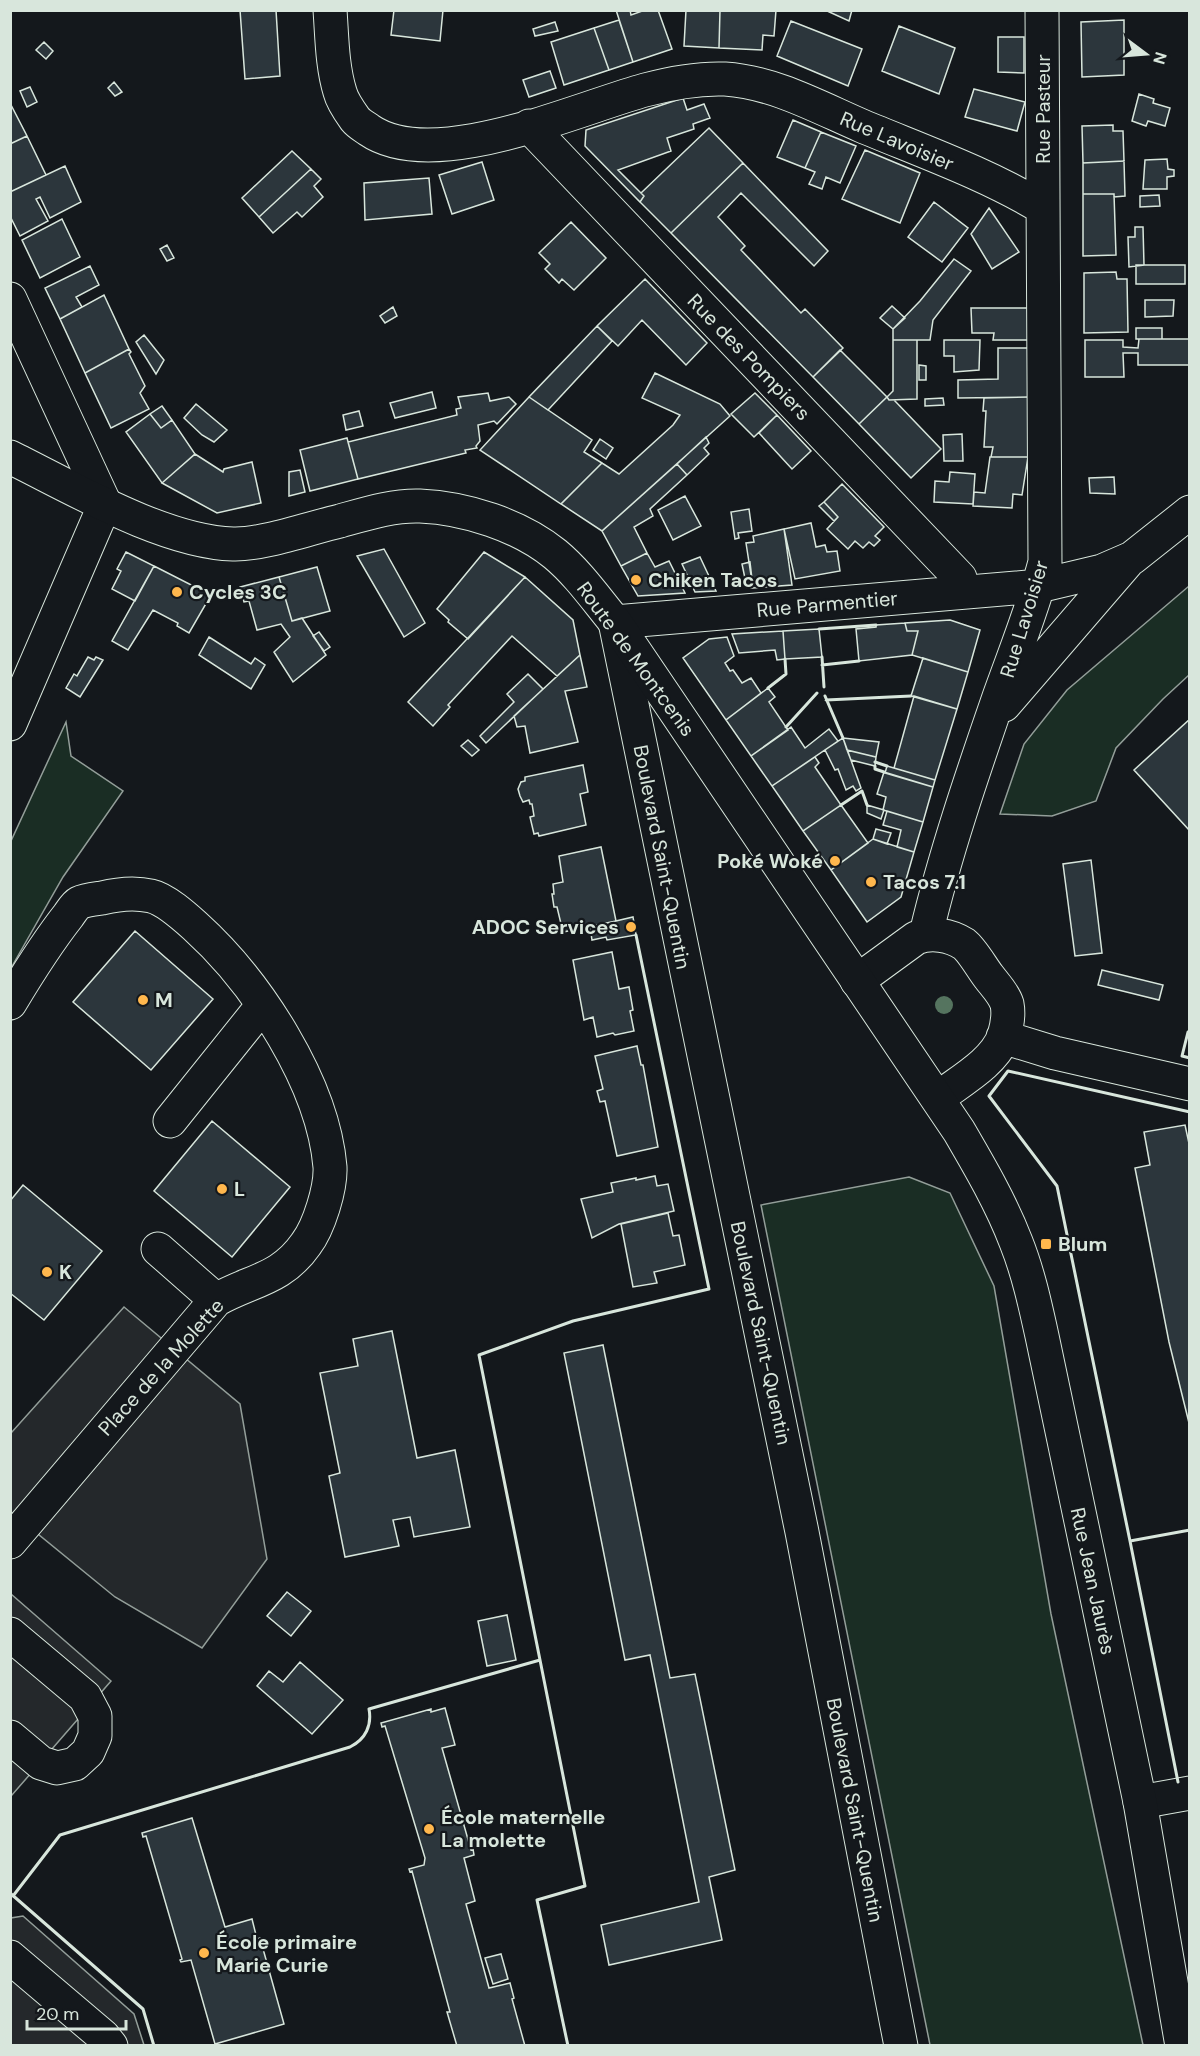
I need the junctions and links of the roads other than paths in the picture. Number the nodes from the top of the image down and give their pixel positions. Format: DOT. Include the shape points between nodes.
graph roads {
  1 [pos="330,10"];
  2 [pos="1042,10"];
  3 [pos="529,126"];
  4 [pos="1043,208"];
  5 [pos="10,299"];
  6 [pos="10,457"];
  7 [pos="105,504"];
  8 [pos="1190,512"];
  9 [pos="1132,558"];
  10 [pos="1039,586"];
  11 [pos="961,592"];
  12 [pos="615,622"];
  13 [pos="991,720"];
  14 [pos="10,724"];
  15 [pos="926,934"];
  16 [pos="857,981"];
  17 [pos="10,1003"];
  18 [pos="263,1005"];
  19 [pos="1003,1037"];
  20 [pos="1190,1084"];
  21 [pos="938,1098"];
  22 [pos="170,1121"];
  23 [pos="158,1249"];
  24 [pos="216,1300"];
  25 [pos="10,1542"];
  26 [pos="10,1634"];
  27 [pos="10,1737"];
  28 [pos="1190,1793"];
  29 [pos="1140,1802"];
  30 [pos="10,1957"];
  31 [pos="899,2045"];
  32 [pos="111,2046"];
  33 [pos="1182,2046"];
  1 -- 3 [label="street, Rue Lavoisier" via="340,93 356,122 377,136 410,145 451,145"];
  2 -- 4 [label="street, Rue Pasteur"];
  3 -- 4 [label="street, Rue Lavoisier" via="690,80 750,81 941,159"];
  3 -- 11 [label="street, Rue des Pompiers" via="960,578"];
  4 -- 10 [label="street, Rue Lavoisier" via="1045,562"];
  5 -- 7 [label="street"];
  6 -- 7 [label="street, Route de Montcenis"];
  7 -- 12 [label="street, Route de Montcenis" via="160,528 234,544 383,510 419,506 450,510 492,520 530,537 555,554"];
  7 -- 14 [label="street"];
  8 -- 9 [label="street"];
  9 -- 10 [label="street, Rue Parmentier" via="1102,571"];
  9 -- 13 [label="street, Rue Lavoisier"];
  10 -- 11 [label="street, Rue Parmentier"];
  10 -- 13 [label="street, Rue Lavoisier"];
  11 -- 12 [label="street, Rue Parmentier"];
  12 -- 16 [label="street, Route de Montcenis"];
  12 -- 31 [label="street, Boulevard Saint-Quentin" via="802,1532"];
  13 -- 15 [label="street, Rue Lavoisier"];
  15 -- 16 [label="street"];
  15 -- 19 [label="street" via="964,945 1001,993 1008,1019"];
  16 -- 21 [label="street, Route de Montcenis"];
  17 -- 18 [label="street, Place de la Molette" via="51,937 78,903 121,894 153,896 182,915 218,946"];
  18 -- 22 [label="street"];
  18 -- 24 [label="street, Place de la Molette" via="307,1085 324,1129 330,1170 322,1215 290,1265"];
  19 -- 20 [label="street"];
  19 -- 21 [label="street" via="986,1061"];
  21 -- 29 [label="street, Rue Jean Jaurès" via="992,1188 1017,1243 1031,1288"];
  23 -- 24 [label="street"];
  24 -- 25 [label="street, Place de la Molette"];
  26 -- 27 [label="street" via="85,1697 95,1716 95,1736 88,1752 75,1764 57,1768 41,1763"];
  28 -- 29 [label="street"];
  29 -- 33 [label="street, Rue Jean Jaurès"];
  30 -- 32 [label="street"];
}
